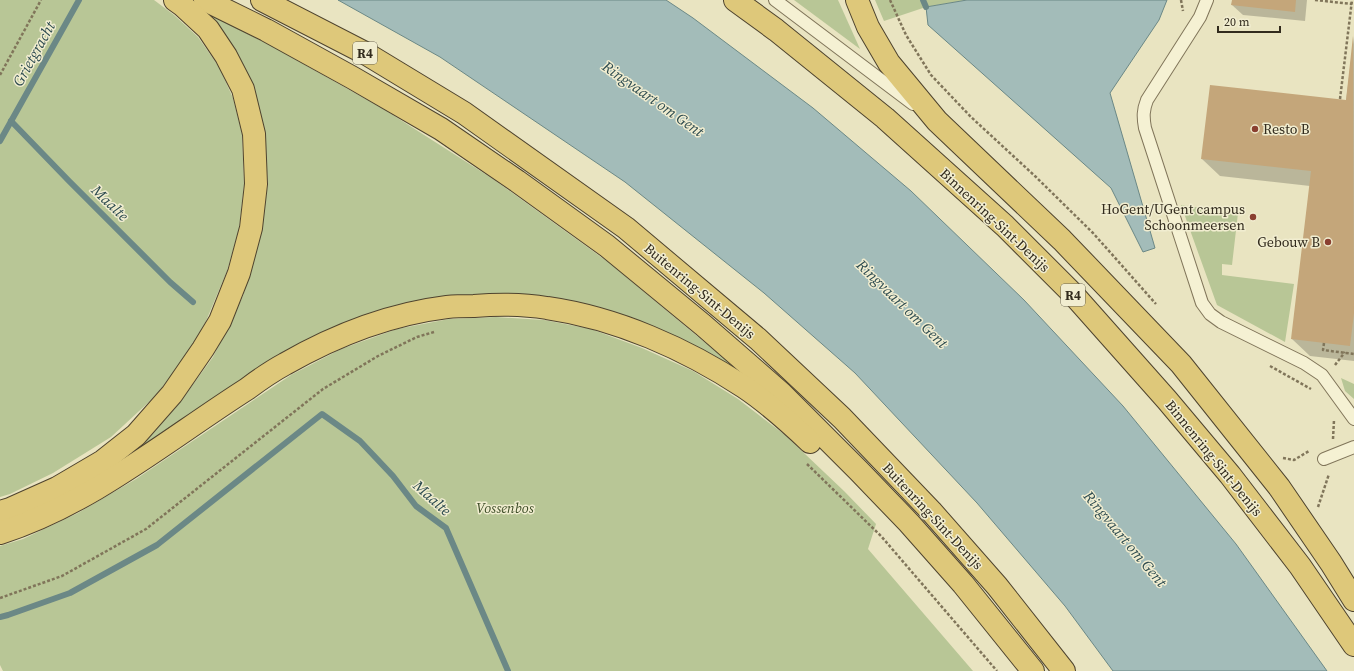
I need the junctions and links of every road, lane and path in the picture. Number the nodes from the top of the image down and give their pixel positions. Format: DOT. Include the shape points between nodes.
graph roads {
  1 [pos="41,0"];
  2 [pos="175,0"];
  3 [pos="205,0"];
  4 [pos="262,0"];
  5 [pos="735,0"];
  6 [pos="775,0"];
  7 [pos="857,0"];
  8 [pos="1181,0"];
  9 [pos="1207,0"];
  10 [pos="1315,0"];
  11 [pos="1352,2"];
  12 [pos="1183,7"];
  13 [pos="0,75"];
  14 [pos="1340,99"];
  15 [pos="937,121"];
  16 [pos="439,331"];
  17 [pos="1324,343"];
  18 [pos="1354,354"];
  19 [pos="1354,419"];
  20 [pos="1354,447"];
  21 [pos="1324,459"];
  22 [pos="804,462"];
  23 [pos="0,512"];
  24 [pos="909,523"];
  25 [pos="0,533"];
  26 [pos="0,598"];
  27 [pos="1354,600"];
  28 [pos="1354,645"];
  29 [pos="997,671"];
  30 [pos="1033,671"];
  31 [pos="1064,671"];
  1 -- 13 [label="path"];
  2 -- 23 [label="highway" via="208,29 226,56 243,89 254,134 256,184 251,228 239,273 220,321 203,349 172,394 136,435 102,461 57,488"];
  3 -- 24 [label="highway" via="266,30 441,129 606,246 781,393"];
  4 -- 31 [label="highway, Buitenring-Sint-Denijs / R4" via="365,53 464,113 638,238 758,339 842,418 967,551"];
  5 -- 28 [label="highway, Binnenring-Sint-Denijs / R4" via="885,118 1005,226 1072,293 1230,475 1300,566"];
  6 -- 15 [label="lane"];
  7 -- 15 [label="highway" via="868,27 889,63"];
  8 -- 12 [label="path"];
  9 -- 19 [label="lane" via="1200,17 1147,100 1143,118 1202,303 1210,314 1221,322 1304,363 1322,375"];
  10 -- 11 [label="path"];
  11 -- 14 [label="path"];
  15 -- 27 [label="highway" via="1062,240 1181,364 1278,487"];
  16 -- 26 [label="path" via="417,337 378,356 323,389 146,529 62,576"];
  17 -- 18 [label="path" via="1323,350"];
  20 -- 21 [label="lane"];
  22 -- 29 [label="path" via="881,536"];
  24 -- 25 [label="highway" via="885,515 793,426 745,388 698,360 647,336 594,317 546,308 497,304 448,307 394,317 337,338 284,364 129,468 72,502"];
  24 -- 30 [label="highway" via="963,584"];
}
